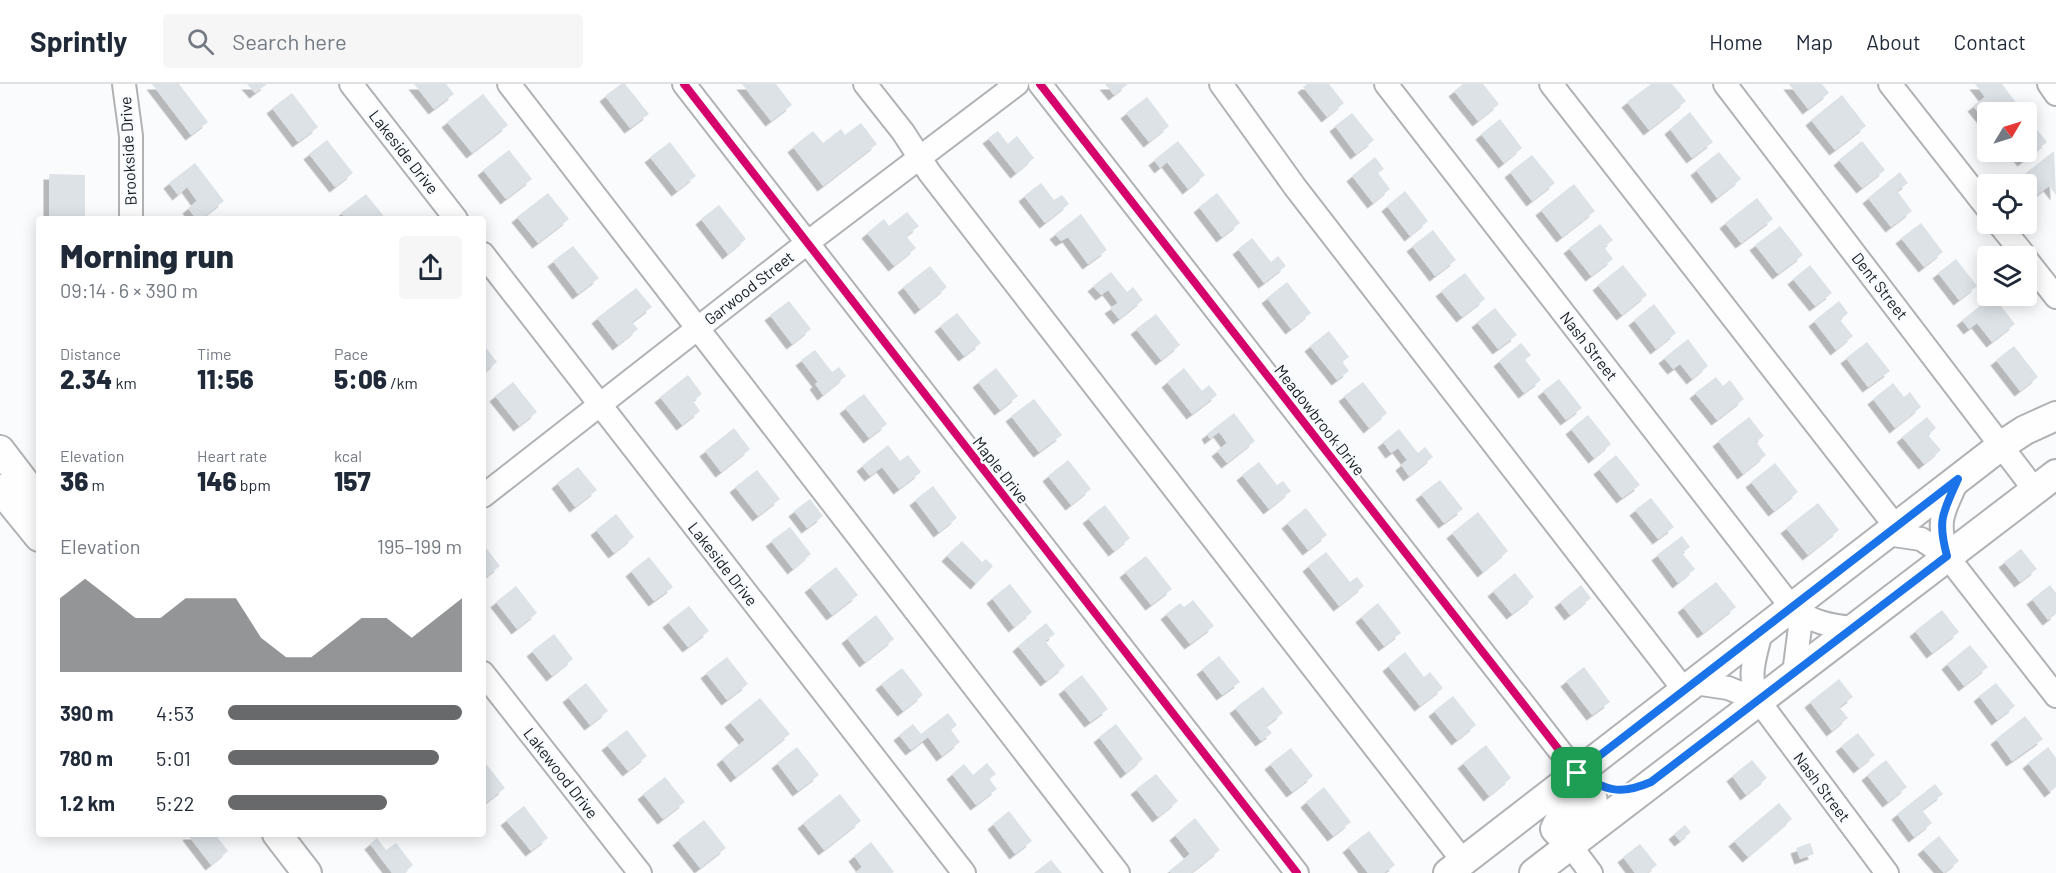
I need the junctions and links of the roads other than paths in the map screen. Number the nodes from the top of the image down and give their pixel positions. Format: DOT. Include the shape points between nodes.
graph roads {
  1 [pos="124,84"];
  2 [pos="351,84"];
  3 [pos="508,84"];
  4 [pos="684,84"];
  5 [pos="865,84"];
  6 [pos="1017,84"];
  7 [pos="1040,84"];
  8 [pos="1221,84"];
  9 [pos="1386,84"];
  10 [pos="1551,84"];
  11 [pos="1725,84"];
  12 [pos="1890,84"];
  13 [pos="2049,84"];
  14 [pos="2056,94"];
  15 [pos="921,157"];
  16 [pos="1977,195"];
  17 [pos="132,216"];
  18 [pos="454,216"];
  19 [pos="2007,234"];
  20 [pos="807,243"];
  21 [pos="2016,246"];
  22 [pos="486,258"];
  23 [pos="2037,272"];
  24 [pos="2056,297"];
  25 [pos="696,329"];
  26 [pos="600,405"];
  27 [pos="2056,416"];
  28 [pos="2002,445"];
  29 [pos="0,450"];
  30 [pos="1958,479"];
  31 [pos="2045,482"];
  32 [pos="0,489"];
  33 [pos="486,494"];
  34 [pos="36,497"];
  35 [pos="1892,530"];
  36 [pos="36,533"];
  37 [pos="1947,556"];
  38 [pos="1792,608"];
  39 [pos="1854,628"];
  40 [pos="1761,632"];
  41 [pos="1794,674"];
  42 [pos="486,677"];
  43 [pos="1690,687"];
  44 [pos="2056,696"];
  45 [pos="1758,700"];
  46 [pos="1577,773"];
  47 [pos="1651,782"];
  48 [pos="279,837"];
  49 [pos="1492,839"];
  50 [pos="1570,845"];
  51 [pos="1455,867"];
  52 [pos="307,873"];
  53 [pos="640,873"];
  54 [pos="964,873"];
  55 [pos="1118,873"];
  56 [pos="1297,873"];
  57 [pos="1534,873"];
  58 [pos="1591,873"];
  59 [pos="1887,873"];
  1 -- 17 [label="street, Brookside Drive" via="131,136"];
  2 -- 18 [label="street, Lakeside Drive"];
  3 -- 25 [label="street"];
  4 -- 20 [label="street, Maple Drive"];
  5 -- 15 [label="street"];
  6 -- 15 [label="street, Garwood Street"];
  7 -- 46 [label="street, Meadowbrook Drive"];
  8 -- 43 [label="street" via="1295,187"];
  9 -- 38 [label="street, Nash Street"];
  10 -- 35 [label="street"];
  11 -- 28 [label="street, Dent Street"];
  12 -- 16 [label="street"];
  13 -- 14 [label="street"];
  15 -- 20 [label="street, Garwood Street"];
  15 -- 51 [label="street"];
  19 -- 21 [label="street"];
  20 -- 25 [label="street, Garwood Street"];
  20 -- 56 [label="street, Maple Drive"];
  22 -- 26 [label="street, Lakeside Drive"];
  23 -- 24 [label="street"];
  25 -- 26 [label="street, Garwood Street"];
  25 -- 55 [label="street"];
  26 -- 33 [label="street, Garwood Street"];
  26 -- 54 [label="street, Lakeside Drive"];
  27 -- 28 [label="main road"];
  28 -- 30 [label="main road"];
  28 -- 31 [label="street, Dent Street"];
  29 -- 34 [label="main road"];
  30 -- 35 [label="main road"];
  30 -- 37 [label="street" via="1941,519 1940,532"];
  31 -- 37 [label="main road"];
  32 -- 36 [label="main road"];
  35 -- 37 [label="street" via="1921,539"];
  35 -- 38 [label="main road"];
  37 -- 39 [label="main road"];
  37 -- 44 [label="street"];
  38 -- 39 [label="street, Nash Street" via="1810,620"];
  38 -- 40 [label="main road"];
  38 -- 41 [label="street, Nash Street" via="1800,627"];
  39 -- 41 [label="main road"];
  40 -- 43 [label="main road"];
  40 -- 45 [label="street, Nash Street" via="1751,671"];
  41 -- 45 [label="main road"];
  42 -- 53 [label="street, Lakewood Drive"];
  43 -- 45 [label="street" via="1728,688"];
  43 -- 46 [label="main road"];
  45 -- 47 [label="main road"];
  45 -- 59 [label="street, Nash Street"];
  46 -- 47 [label="main road" via="1607,790 1635,789"];
  46 -- 49 [label="main road"];
  46 -- 50 [label="main road" via="1574,792 1556,829"];
  47 -- 50 [label="main road"];
  48 -- 52 [label="main road"];
  49 -- 50 [label="main road" via="1536,834"];
  49 -- 51 [label="main road"];
  50 -- 57 [label="main road"];
  50 -- 58 [label="street"];
}
